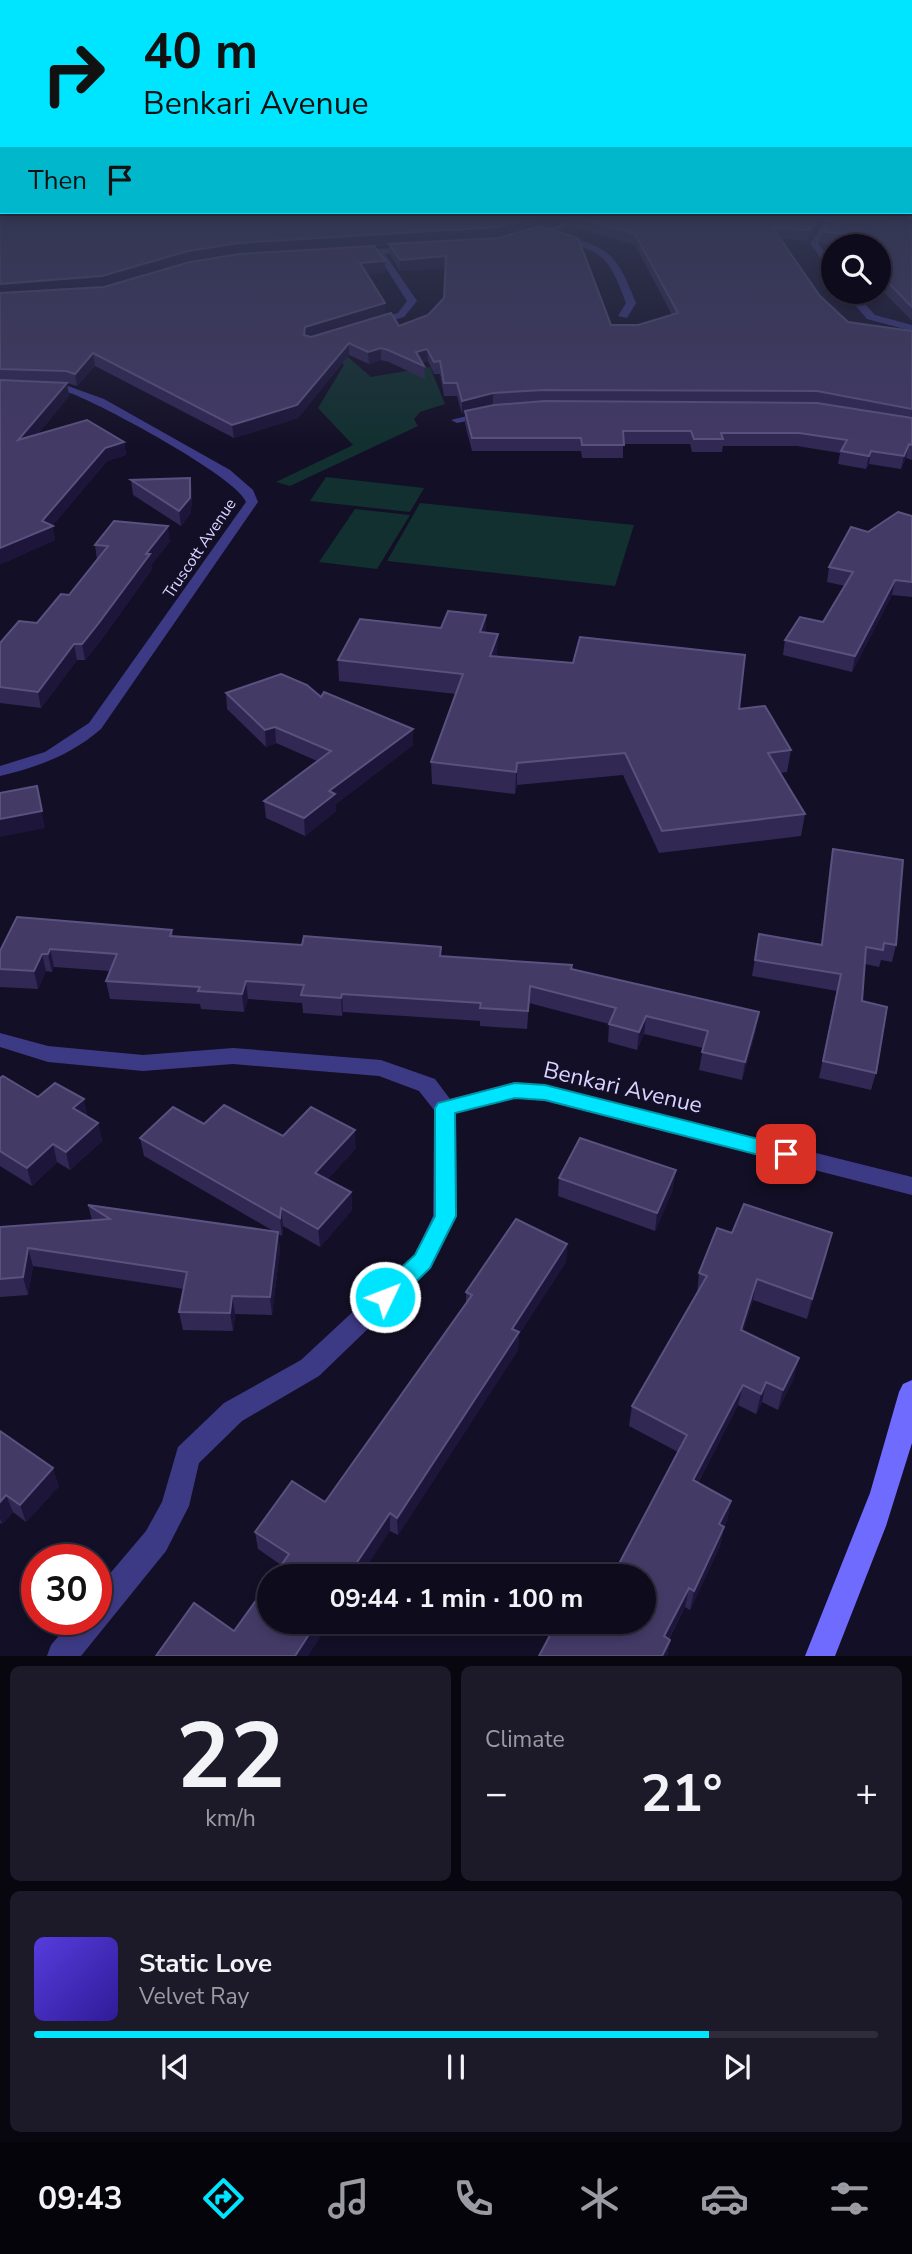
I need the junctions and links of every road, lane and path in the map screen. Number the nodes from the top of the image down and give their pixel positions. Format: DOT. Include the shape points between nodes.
graph roads {
  1 [pos="406,292"];
  2 [pos="627,292"];
  3 [pos="860,304"];
  4 [pos="623,316"];
  5 [pos="362,327"];
  6 [pos="912,328"];
  7 [pos="0,387"];
  8 [pos="504,411"];
  9 [pos="457,420"];
  10 [pos="0,771"];
  11 [pos="0,1040"];
  12 [pos="445,1108"];
  13 [pos="912,1186"];
  14 [pos="912,1392"];
  15 [pos="906,1444"];
  16 [pos="112,1595"];
  17 [pos="79,1635"];
  18 [pos="62,1656"];
  19 [pos="820,1656"];
  1 -- 5 [label="street" via="412,301 405,312"];
  2 -- 4 [label="street" via="631,303"];
  3 -- 6 [label="street" via="871,317"];
  7 -- 10 [label="street, Truscott Avenue" via="68,389 100,401 226,473 249,492 251,502 95,726 75,745 51,757"];
  8 -- 9 [label="street"];
  11 -- 12 [label="street" via="48,1054 143,1063 233,1056 381,1068 426,1085"];
  12 -- 13 [label="street, Benkari Avenue" via="515,1090 545,1093"];
  12 -- 16 [label="street" via="445,1216 423,1261 310,1368 233,1412 187,1456 174,1506 156,1541"];
  14 -- 15 [label="street"];
  15 -- 19 [label="street"];
  17 -- 18 [label="street"];
}
